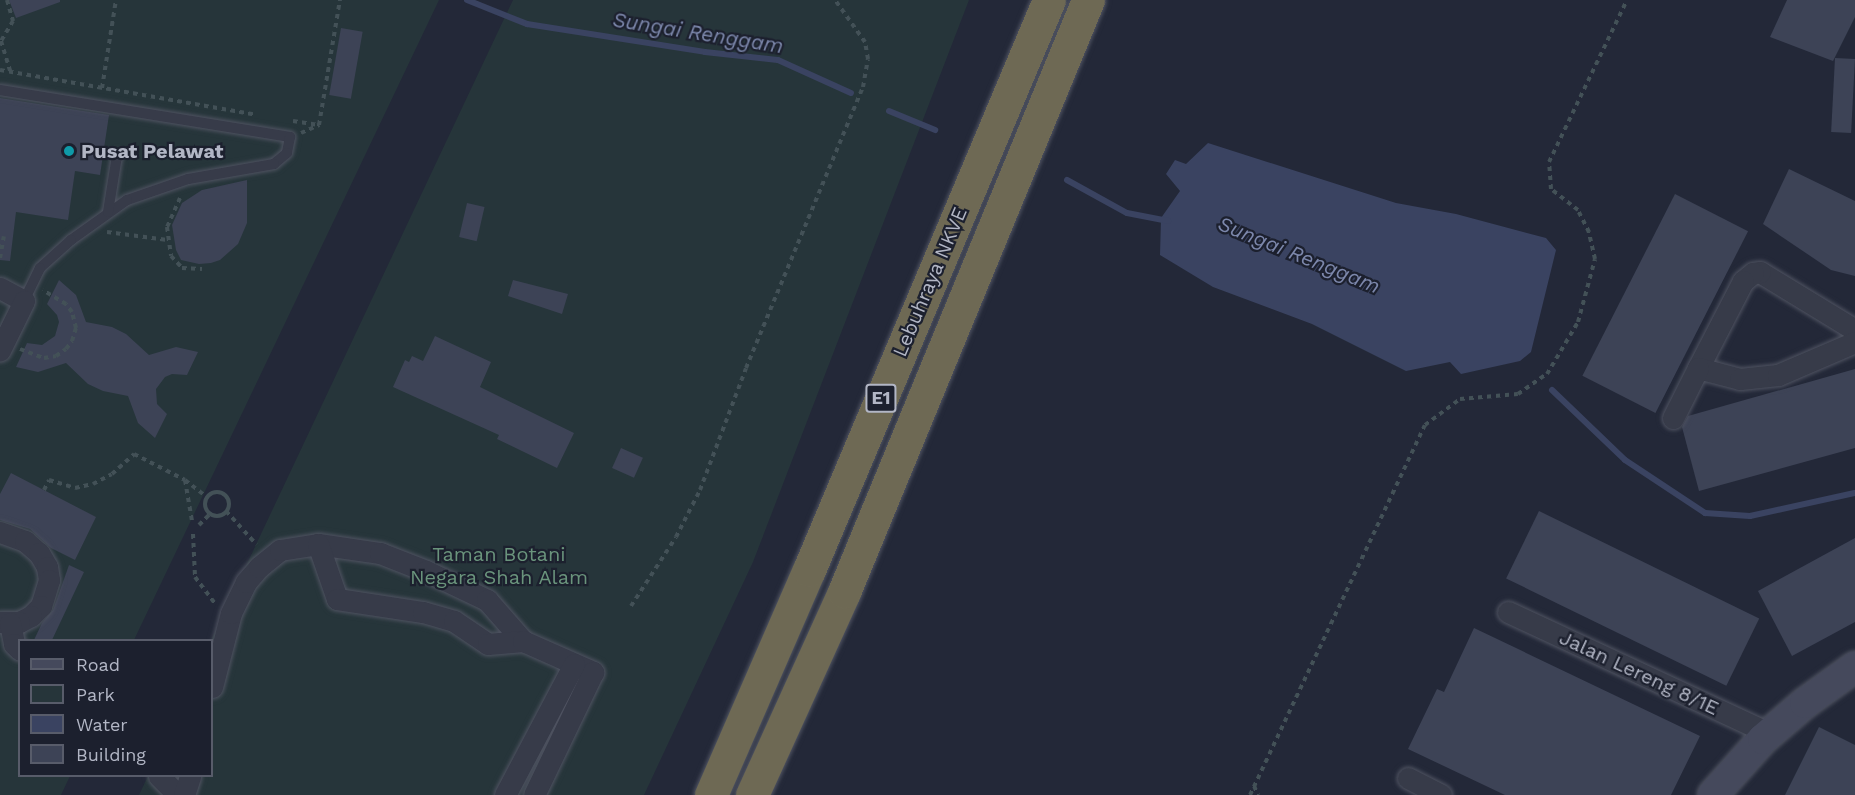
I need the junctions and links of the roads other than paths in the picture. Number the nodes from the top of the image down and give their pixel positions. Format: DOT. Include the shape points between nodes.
graph roads {
  1 [pos="1049,0"];
  2 [pos="1088,0"];
  3 [pos="0,90"];
  4 [pos="117,156"];
  5 [pos="108,212"];
  6 [pos="0,288"];
  7 [pos="28,293"];
  8 [pos="1855,330"];
  9 [pos="1855,342"];
  10 [pos="2,345"];
  11 [pos="1698,368"];
  12 [pos="1673,418"];
  13 [pos="0,532"];
  14 [pos="318,544"];
  15 [pos="1509,612"];
  16 [pos="5,622"];
  17 [pos="523,641"];
  18 [pos="18,648"];
  19 [pos="574,664"];
  20 [pos="1855,667"];
  21 [pos="213,683"];
  22 [pos="1769,733"];
  23 [pos="160,777"];
  24 [pos="190,777"];
  25 [pos="1408,778"];
  26 [pos="178,795"];
  27 [pos="184,795"];
  28 [pos="505,795"];
  29 [pos="534,795"];
  30 [pos="711,795"];
  31 [pos="752,795"];
  32 [pos="1442,795"];
  33 [pos="1713,795"];
  1 -- 30 [label="highway, Lebuhraya NKVE / E1"];
  2 -- 31 [label="highway, Lebuhraya NKVE / E1" via="848,581"];
  3 -- 5 [label="lane" via="290,137 286,153 274,164 188,179 127,200"];
  4 -- 5 [label="lane"];
  5 -- 7 [label="lane" via="40,268"];
  6 -- 7 [label="street"];
  7 -- 10 [label="street"];
  8 -- 11 [label="street" via="1760,272 1753,273 1743,280"];
  9 -- 11 [label="street" via="1778,375 1740,379"];
  11 -- 12 [label="street"];
  13 -- 16 [label="street" via="25,542 39,553 49,580 41,606 31,616"];
  14 -- 17 [label="street" via="380,553 426,571 487,600"];
  14 -- 17 [label="street" via="337,599 423,612 454,621 488,644"];
  14 -- 21 [label="street" via="280,550 246,582 231,613"];
  15 -- 22 [label="street, Jalan Lereng 8/1E"];
  16 -- 18 [label="street"];
  17 -- 19 [label="street"];
  19 -- 28 [label="street"];
  19 -- 29 [label="street" via="592,672"];
  20 -- 22 [label="street"];
  22 -- 33 [label="street"];
  23 -- 26 [label="street"];
  24 -- 27 [label="street"];
  25 -- 32 [label="street"];
}
